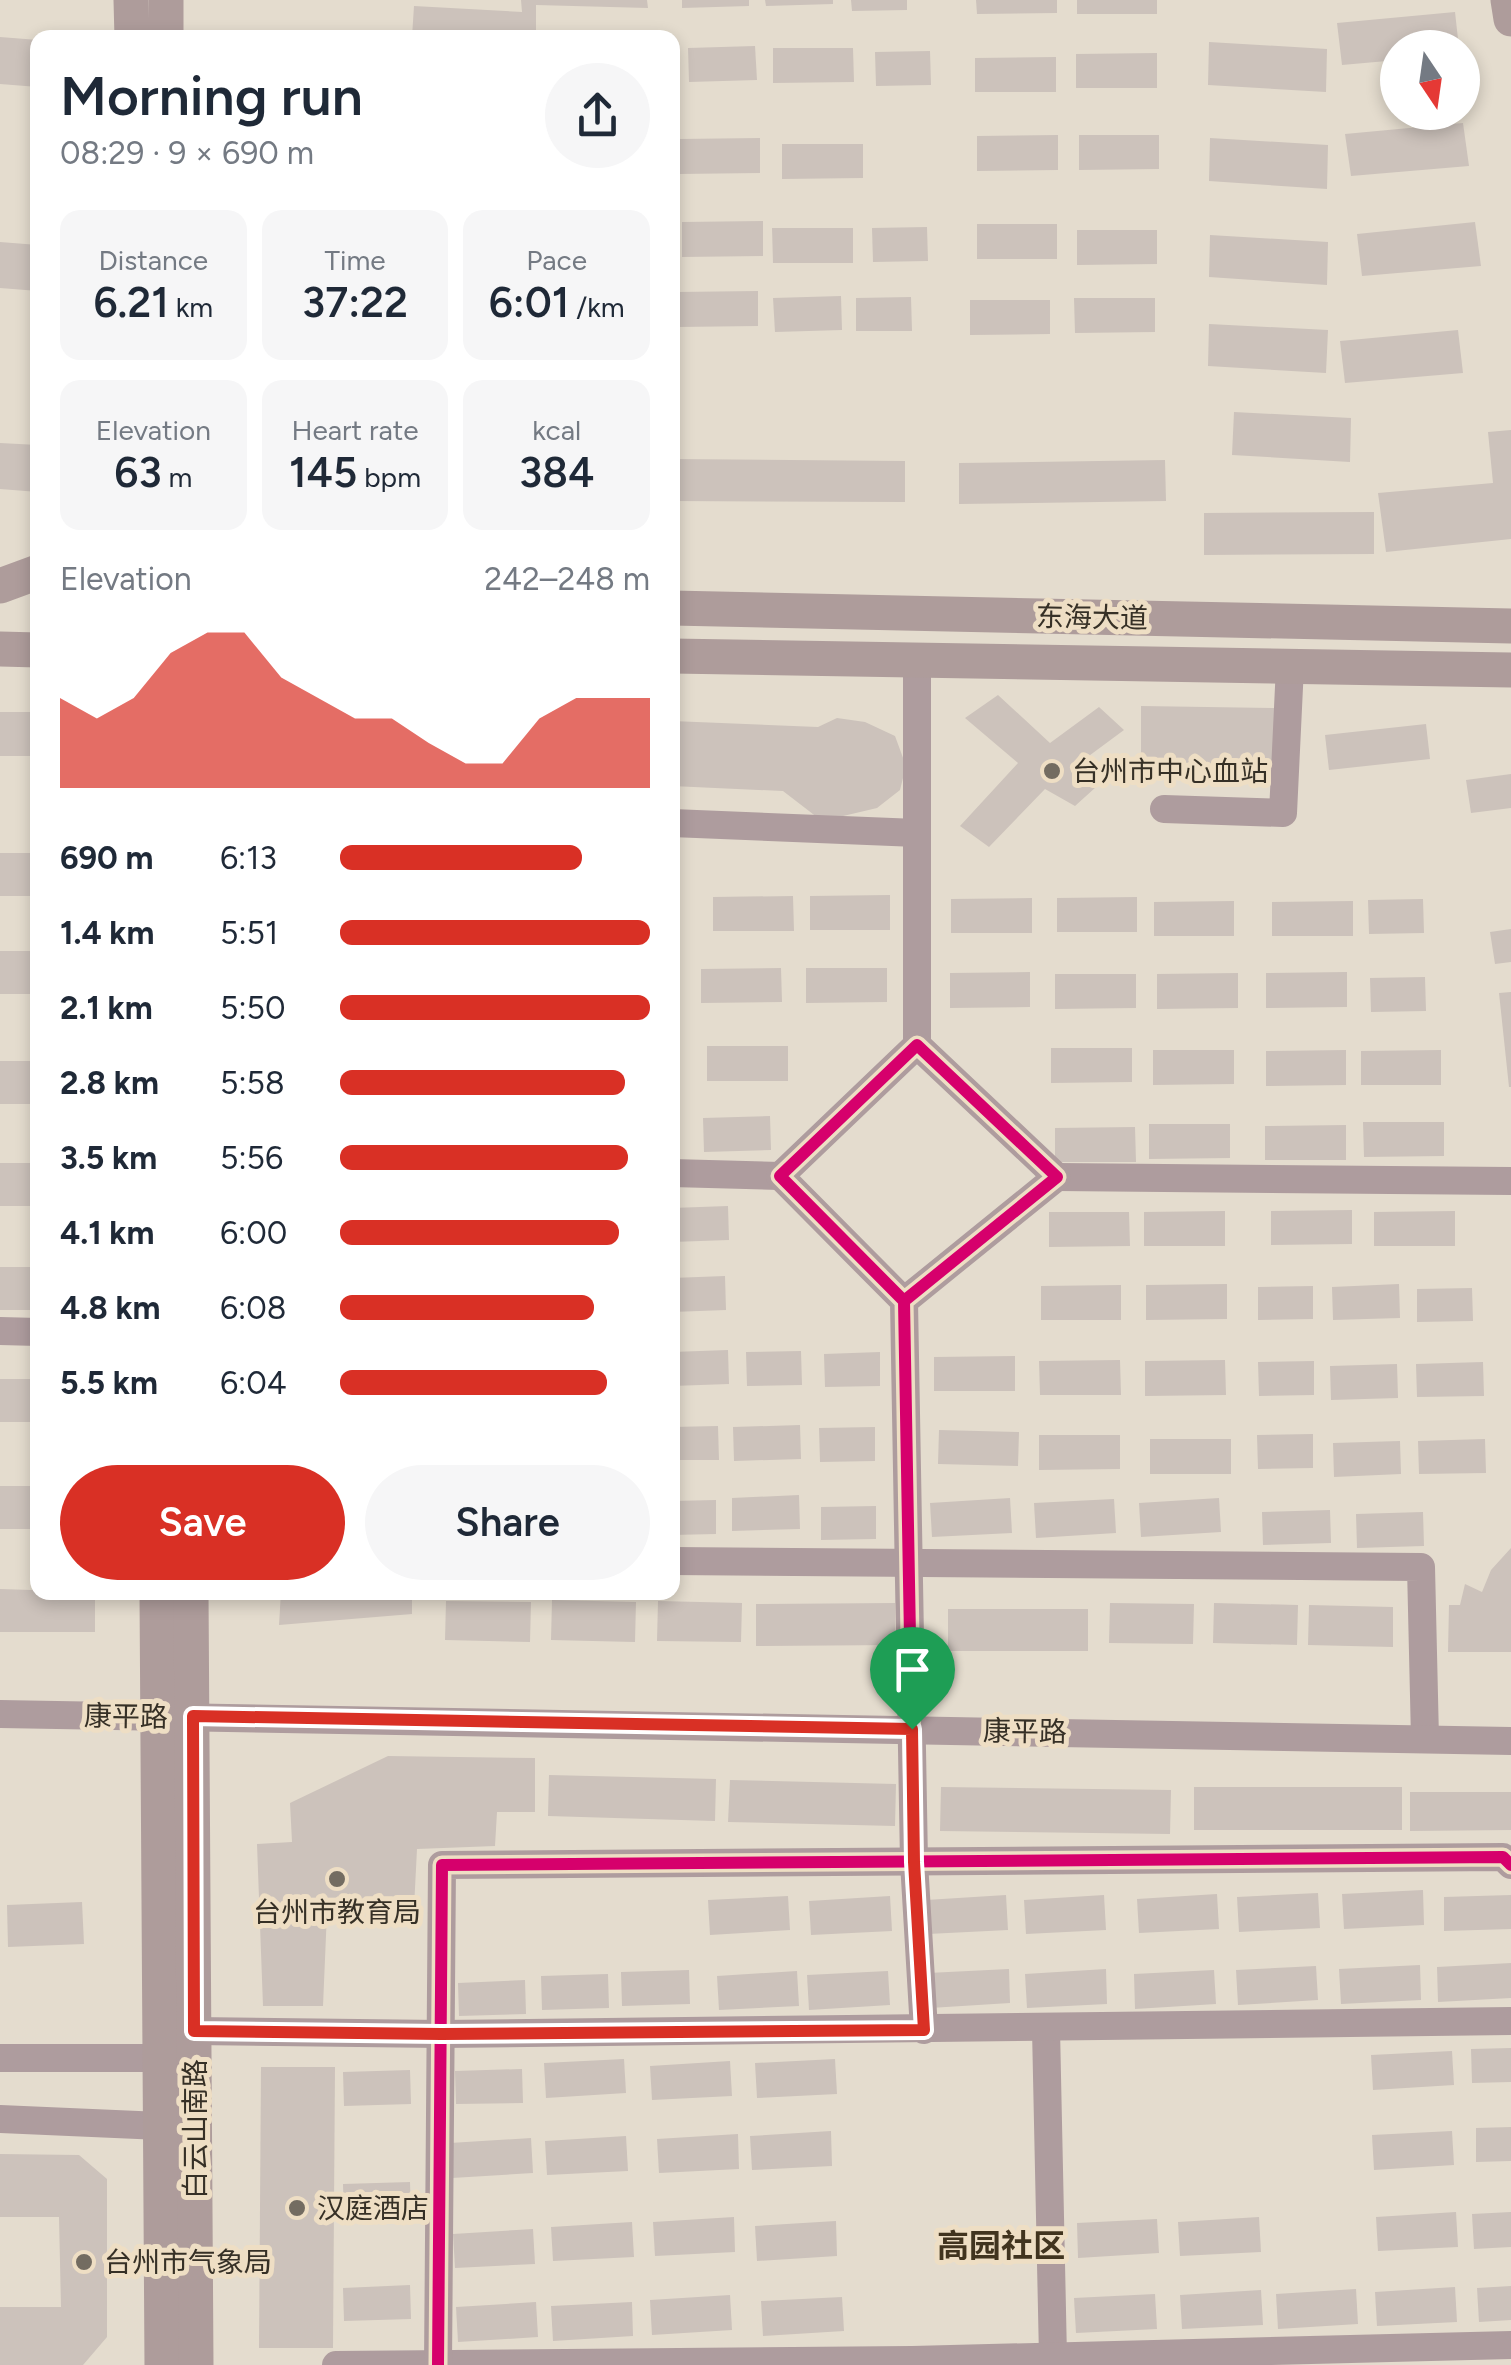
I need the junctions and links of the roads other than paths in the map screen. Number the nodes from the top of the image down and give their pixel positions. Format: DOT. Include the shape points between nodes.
graph roads {
  1 [pos="132,0"];
  2 [pos="166,0"];
  3 [pos="1508,0"];
  4 [pos="1511,19"];
  5 [pos="132,30"];
  6 [pos="166,30"];
  7 [pos="30,575"];
  8 [pos="0,586"];
  9 [pos="0,595"];
  10 [pos="30,595"];
  11 [pos="680,608"];
  12 [pos="1511,626"];
  13 [pos="0,649"];
  14 [pos="30,650"];
  15 [pos="680,656"];
  16 [pos="917,659"];
  17 [pos="1290,666"];
  18 [pos="1511,670"];
  19 [pos="1164,809"];
  20 [pos="680,824"];
  21 [pos="917,833"];
  22 [pos="917,1045"];
  23 [pos="680,1173"];
  24 [pos="780,1176"];
  25 [pos="1057,1177"];
  26 [pos="1511,1181"];
  27 [pos="904,1301"];
  28 [pos="0,1331"];
  29 [pos="30,1332"];
  30 [pos="680,1561"];
  31 [pos="908,1562"];
  32 [pos="159,1600"];
  33 [pos="190,1600"];
  34 [pos="0,1714"];
  35 [pos="176,1717"];
  36 [pos="912,1729"];
  37 [pos="1425,1739"];
  38 [pos="1511,1741"];
  39 [pos="914,1862"];
  40 [pos="1511,1865"];
  41 [pos="1511,2021"];
  42 [pos="1046,2029"];
  43 [pos="924,2030"];
  44 [pos="194,2031"];
  45 [pos="441,2034"];
  46 [pos="0,2058"];
  47 [pos="161,2058"];
  48 [pos="0,2119"];
  49 [pos="161,2126"];
  50 [pos="1511,2345"];
  51 [pos="1053,2356"];
  52 [pos="912,2363"];
  53 [pos="438,2364"];
  54 [pos="162,2365"];
  55 [pos="196,2365"];
  56 [pos="336,2365"];
  1 -- 5 [label="main road"];
  2 -- 6 [label="main road"];
  3 -- 4 [label="main road"];
  7 -- 8 [label="main road"];
  9 -- 10 [label="main road"];
  11 -- 12 [label="main road, 东海大道"];
  13 -- 14 [label="main road"];
  15 -- 16 [label="main road, 东海大道"];
  16 -- 17 [label="main road, 东海大道"];
  16 -- 21 [label="street"];
  17 -- 18 [label="main road, 东海大道"];
  17 -- 19 [label="street" via="1283,813"];
  20 -- 21 [label="street"];
  21 -- 22 [label="street"];
  22 -- 24 [label="street"];
  22 -- 25 [label="street"];
  23 -- 24 [label="street"];
  24 -- 27 [label="street"];
  25 -- 26 [label="street"];
  25 -- 27 [label="street"];
  27 -- 31 [label="street"];
  28 -- 29 [label="street"];
  30 -- 31 [label="street"];
  31 -- 36 [label="street"];
  31 -- 37 [label="street" via="1421,1567"];
  32 -- 35 [label="main road, 白云山南路"];
  33 -- 35 [label="main road, 白云山南路"];
  34 -- 35 [label="street, 康平路"];
  35 -- 36 [label="street, 康平路"];
  35 -- 44 [label="main road, 白云山南路"];
  35 -- 47 [label="main road, 白云山南路"];
  36 -- 37 [label="street, 康平路"];
  36 -- 39 [label="street"];
  37 -- 38 [label="street, 康平路"];
  39 -- 40 [label="street" via="1503,1857"];
  39 -- 43 [label="street"];
  39 -- 45 [label="street" via="442,1866"];
  41 -- 42 [label="street"];
  42 -- 43 [label="street"];
  42 -- 51 [label="street"];
  43 -- 45 [label="street"];
  44 -- 45 [label="street"];
  44 -- 55 [label="main road, 白云山南路"];
  45 -- 53 [label="street"];
  46 -- 47 [label="street"];
  47 -- 49 [label="main road, 白云山南路"];
  48 -- 49 [label="street"];
  49 -- 54 [label="main road, 白云山南路"];
  50 -- 51 [label="street"];
  51 -- 52 [label="street"];
  52 -- 53 [label="street"];
  53 -- 56 [label="street"];
}
